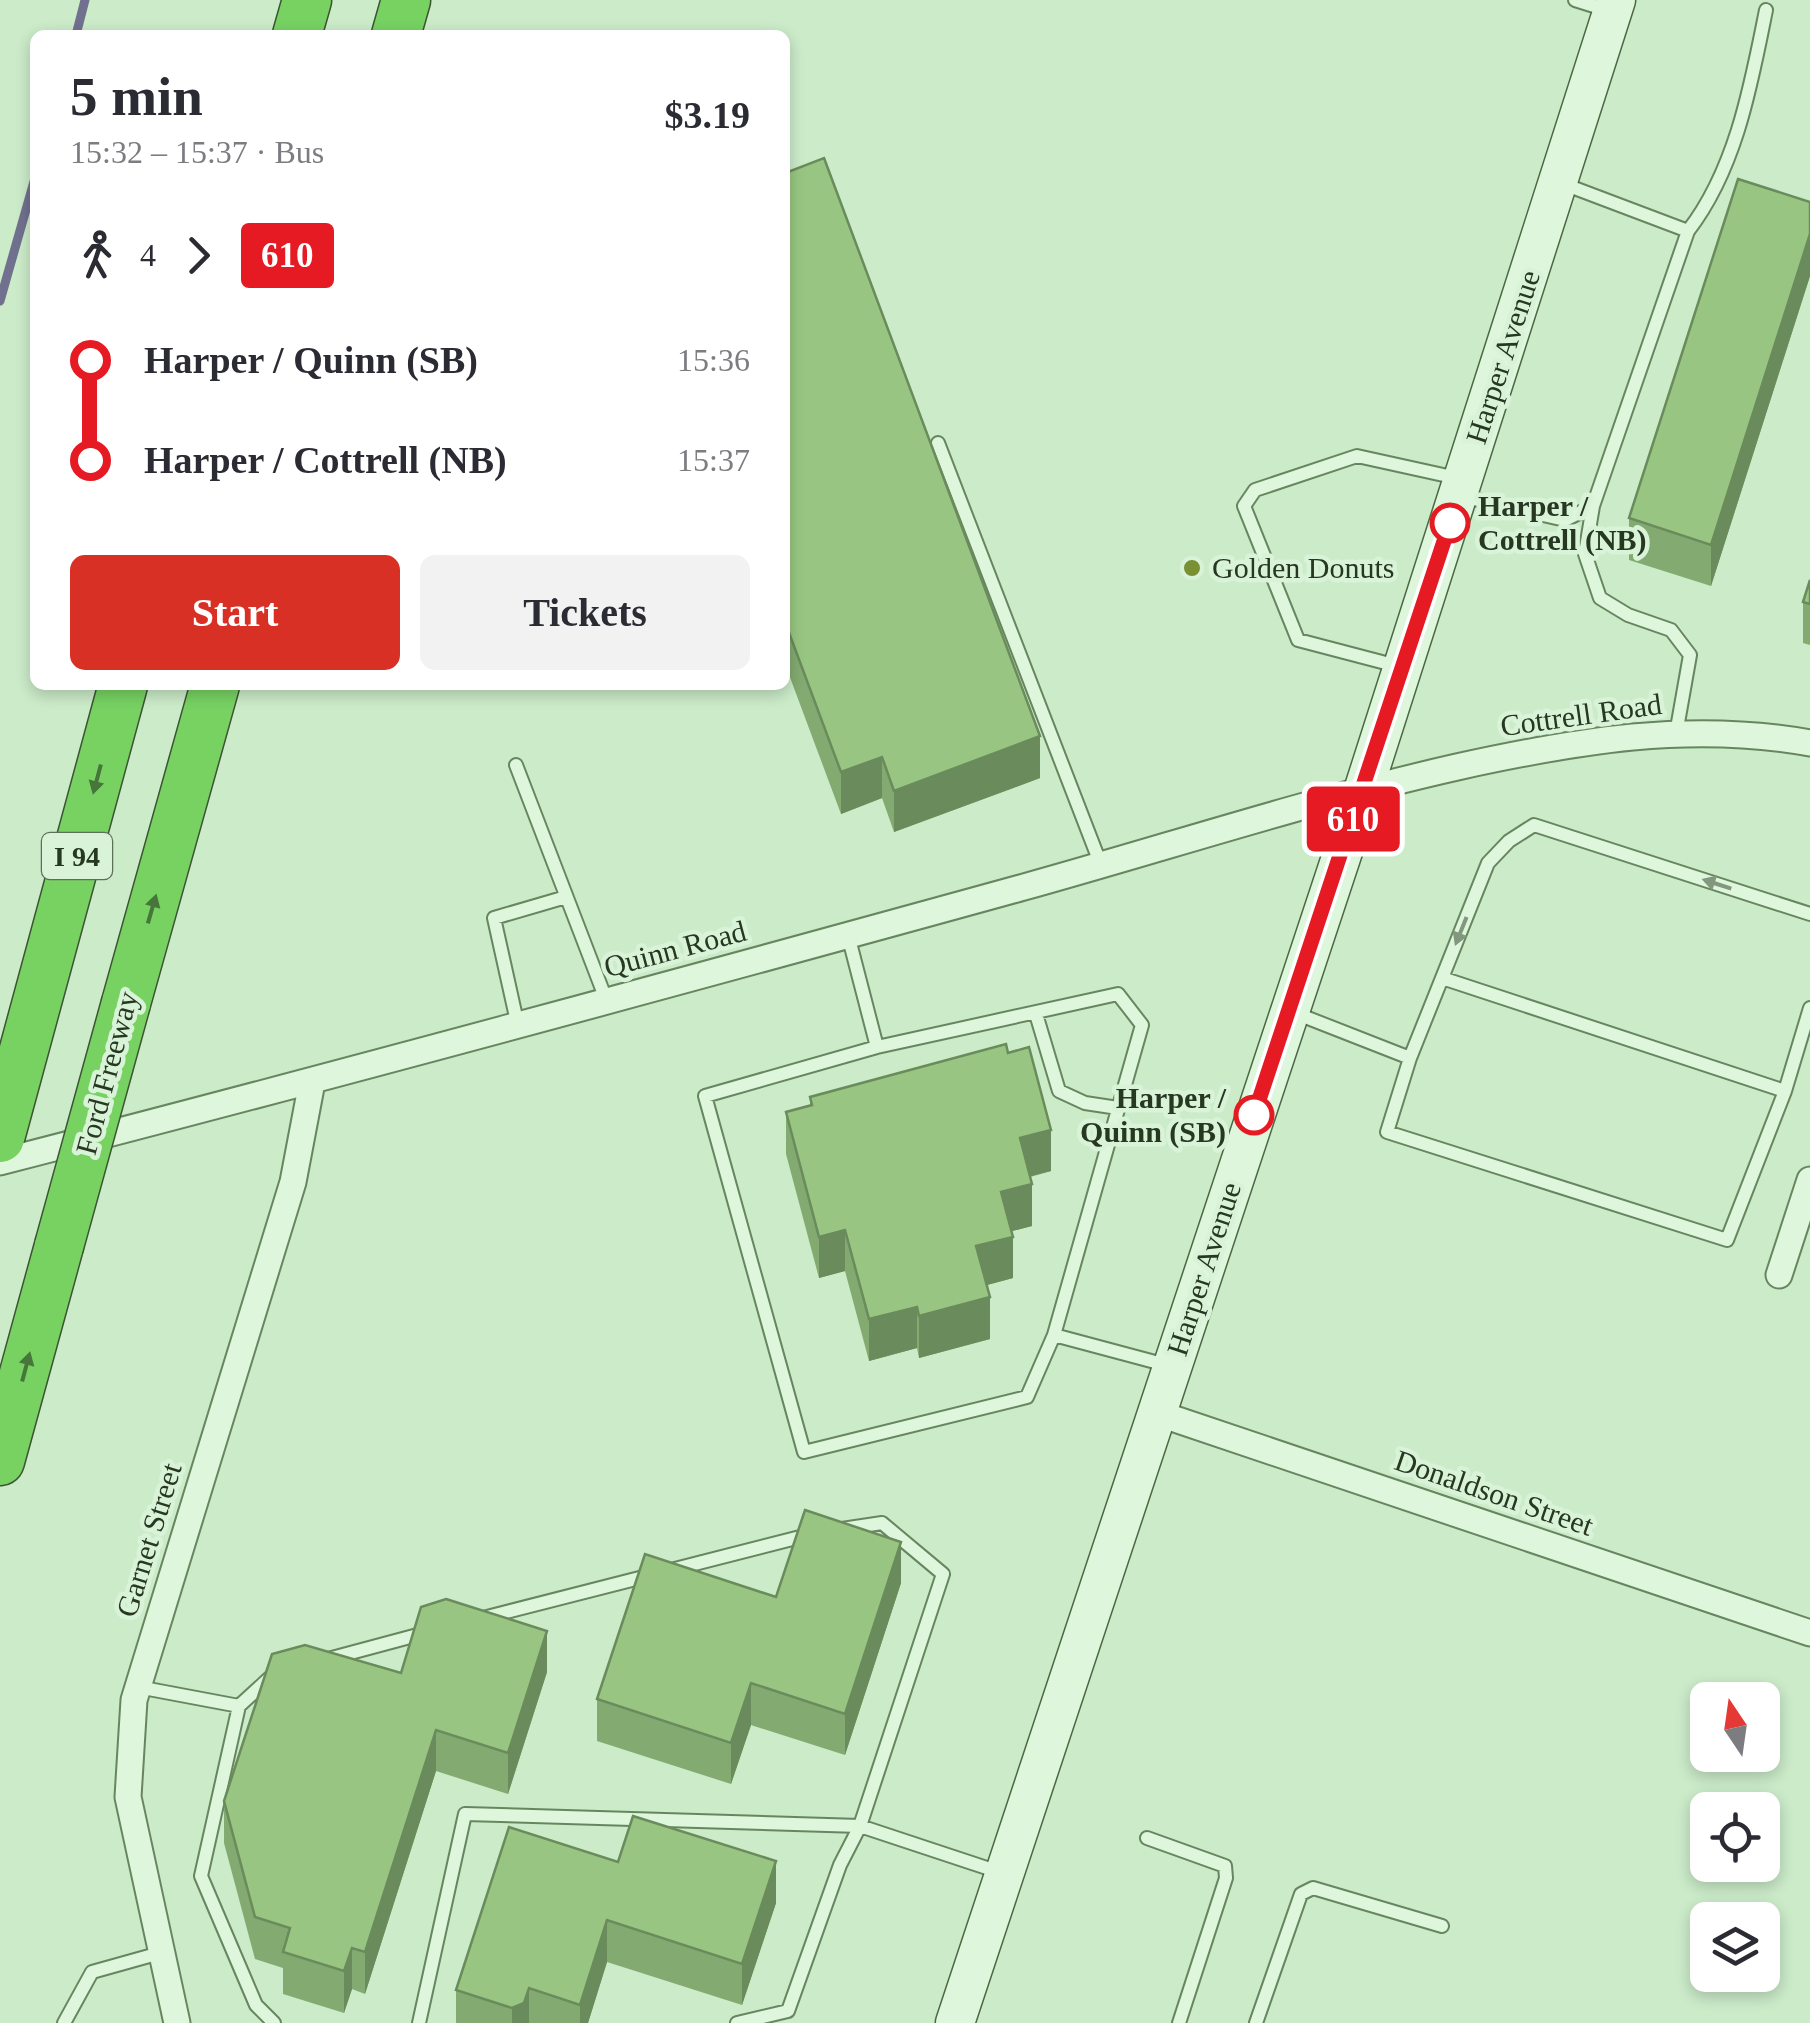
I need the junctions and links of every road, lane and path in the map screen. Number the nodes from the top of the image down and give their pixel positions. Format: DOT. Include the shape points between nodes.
graph roads {
  1 [pos="307,0"];
  2 [pos="406,0"];
  3 [pos="1575,0"];
  4 [pos="1614,6"];
  5 [pos="1766,10"];
  6 [pos="298,30"];
  7 [pos="397,30"];
  8 [pos="1558,182"];
  9 [pos="1688,231"];
  10 [pos="938,443"];
  11 [pos="1461,488"];
  12 [pos="1592,506"];
  13 [pos="1403,668"];
  14 [pos="122,690"];
  15 [pos="213,690"];
  16 [pos="1676,734"];
  17 [pos="1810,743"];
  18 [pos="516,765"];
  19 [pos="1364,788"];
  20 [pos="1102,866"];
  21 [pos="566,897"];
  22 [pos="1810,914"];
  23 [pos="848,936"];
  24 [pos="1442,978"];
  25 [pos="607,1002"];
  26 [pos="1810,1008"];
  27 [pos="1288,1010"];
  28 [pos="1036,1014"];
  29 [pos="518,1026"];
  30 [pos="878,1048"];
  31 [pos="1410,1058"];
  32 [pos="312,1082"];
  33 [pos="1784,1091"];
  34 [pos="1118,1108"];
  35 [pos="0,1138"];
  36 [pos="0,1162"];
  37 [pos="1810,1180"];
  38 [pos="1779,1275"];
  39 [pos="1054,1335"];
  40 [pos="1172,1367"];
  41 [pos="1157,1414"];
  42 [pos="0,1461"];
  43 [pos="465,1622"];
  44 [pos="446,1628"];
  45 [pos="1810,1634"];
  46 [pos="311,1663"];
  47 [pos="292,1668"];
  48 [pos="138,1686"];
  49 [pos="239,1706"];
  50 [pos="860,1826"];
  51 [pos="1147,1838"];
  52 [pos="1004,1874"];
  53 [pos="1442,1926"];
  54 [pos="160,1953"];
  55 [pos="64,2023"];
  56 [pos="177,2023"];
  57 [pos="274,2023"];
  58 [pos="418,2023"];
  59 [pos="737,2023"];
  60 [pos="955,2023"];
  61 [pos="1178,2023"];
  62 [pos="1256,2023"];
  1 -- 6 [label="highway"];
  2 -- 7 [label="highway"];
  3 -- 4 [label="lane"];
  4 -- 8 [label="main road, Harper Avenue"];
  5 -- 9 [label="lane" via="1732,149"];
  8 -- 9 [label="lane"];
  8 -- 11 [label="main road, Harper Avenue"];
  9 -- 12 [label="lane"];
  10 -- 20 [label="lane"];
  11 -- 12 [label="lane" via="1565,520"];
  11 -- 13 [label="main road, Harper Avenue"];
  11 -- 13 [label="lane" via="1356,456 1255,490 1244,506 1298,640"];
  12 -- 16 [label="lane" via="1585,554 1600,598 1671,630 1690,655"];
  13 -- 19 [label="main road, Harper Avenue"];
  14 -- 35 [label="highway, I 94, one-way"];
  42 -- 15 [label="highway, Ford Freeway, one-way, bridge"];
  16 -- 17 [label="street, Cottrell Road"];
  16 -- 19 [label="street, Cottrell Road" via="1563,744"];
  18 -- 21 [label="lane"];
  19 -- 20 [label="street, Quinn Road"];
  19 -- 27 [label="main road, Harper Avenue"];
  20 -- 23 [label="street, Quinn Road"];
  21 -- 25 [label="lane"];
  21 -- 29 [label="lane" via="494,918"];
  22 -- 24 [label="lane, one-way" via="1534,825 1488,863"];
  23 -- 25 [label="street, Quinn Road"];
  23 -- 30 [label="lane"];
  24 -- 31 [label="lane"];
  24 -- 33 [label="lane"];
  25 -- 29 [label="street, Quinn Road"];
  26 -- 33 [label="lane"];
  27 -- 31 [label="lane"];
  27 -- 40 [label="main road, Harper Avenue"];
  28 -- 30 [label="lane"];
  28 -- 34 [label="lane" via="1059,1091"];
  28 -- 34 [label="lane" via="1118,994 1142,1026"];
  29 -- 32 [label="street, Quinn Road"];
  30 -- 39 [label="lane" via="706,1096 804,1452 1028,1397"];
  31 -- 33 [label="lane" via="1387,1132 1727,1240"];
  32 -- 36 [label="street, Quinn Road"];
  32 -- 48 [label="street, Garnet Street" via="293,1182"];
  34 -- 39 [label="lane"];
  37 -- 38 [label="street"];
  39 -- 40 [label="lane"];
  40 -- 41 [label="main road, Harper Avenue"];
  41 -- 45 [label="street, Donaldson Street"];
  41 -- 52 [label="main road, Harper Avenue"];
  43 -- 50 [label="lane" via="772,1542 882,1523 943,1574"];
  44 -- 46 [label="lane"];
  47 -- 49 [label="lane" via="273,1674"];
  48 -- 49 [label="lane"];
  48 -- 54 [label="street, Garnet Street" via="128,1740 128,1798"];
  49 -- 57 [label="lane" via="201,1876 256,2005"];
  50 -- 52 [label="lane"];
  50 -- 58 [label="lane" via="464,1814"];
  50 -- 59 [label="lane" via="788,2011"];
  51 -- 61 [label="lane" via="1225,1866"];
  52 -- 60 [label="main road, Harper Avenue"];
  53 -- 62 [label="lane" via="1313,1888 1302,1894"];
  54 -- 55 [label="lane" via="92,1972"];
  54 -- 56 [label="street, Garnet Street"];
}
